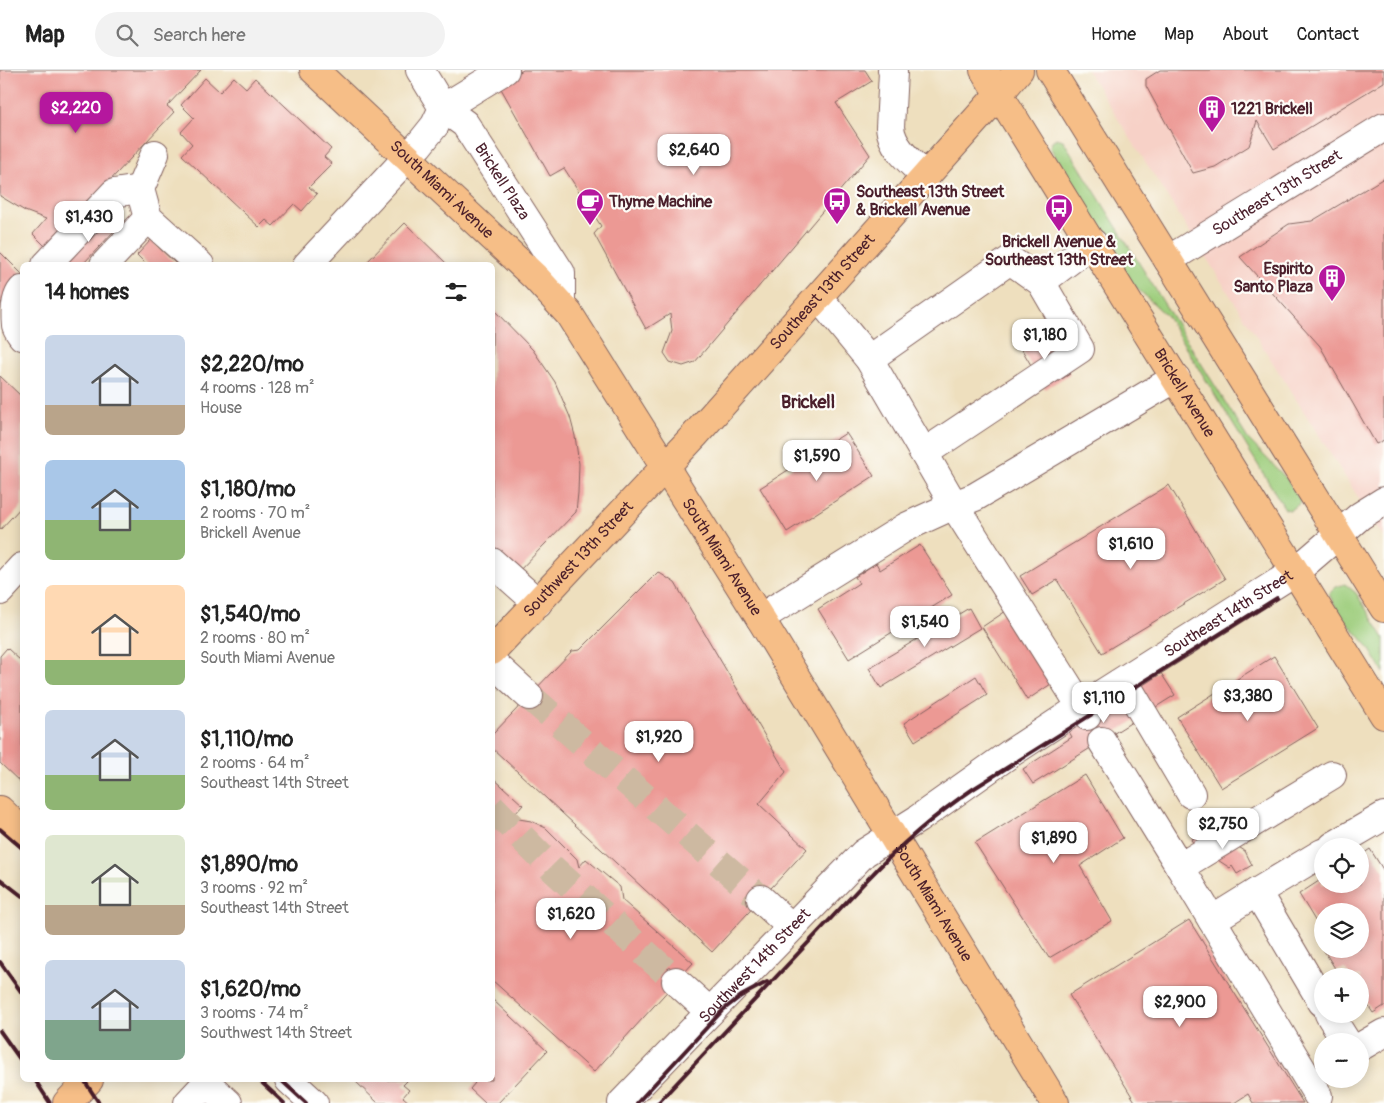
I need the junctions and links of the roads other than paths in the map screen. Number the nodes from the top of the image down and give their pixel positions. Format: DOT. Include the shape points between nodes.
graph roads {
  1 [pos="314,70"];
  2 [pos="420,70"];
  3 [pos="505,70"];
  4 [pos="892,70"];
  5 [pos="984,70"];
  6 [pos="1019,70"];
  7 [pos="1050,70"];
  8 [pos="999,94"];
  9 [pos="443,108"];
  10 [pos="1384,127"];
  11 [pos="154,154"];
  12 [pos="408,157"];
  13 [pos="926,177"];
  14 [pos="140,189"];
  15 [pos="148,218"];
  16 [pos="1093,243"];
  17 [pos="1168,260"];
  18 [pos="49,262"];
  19 [pos="107,262"];
  20 [pos="197,262"];
  21 [pos="310,262"];
  22 [pos="1041,282"];
  23 [pos="20,293"];
  24 [pos="818,298"];
  25 [pos="561,304"];
  26 [pos="20,333"];
  27 [pos="869,359"];
  28 [pos="1176,378"];
  29 [pos="924,453"];
  30 [pos="665,468"];
  31 [pos="1384,501"];
  32 [pos="954,505"];
  33 [pos="1339,534"];
  34 [pos="495,565"];
  35 [pos="20,569"];
  36 [pos="1296,571"];
  37 [pos="0,591"];
  38 [pos="538,603"];
  39 [pos="1384,608"];
  40 [pos="760,618"];
  41 [pos="495,648"];
  42 [pos="495,665"];
  43 [pos="1124,681"];
  44 [pos="530,696"];
  45 [pos="1084,711"];
  46 [pos="1384,715"];
  47 [pos="1102,740"];
  48 [pos="1332,775"];
  49 [pos="1191,794"];
  50 [pos="0,810"];
  51 [pos="1384,816"];
  52 [pos="20,829"];
  53 [pos="892,834"];
  54 [pos="1347,838"];
  55 [pos="1314,858"];
  56 [pos="1180,866"];
  57 [pos="1257,892"];
  58 [pos="761,899"];
  59 [pos="1212,920"];
  60 [pos="790,927"];
  61 [pos="676,982"];
  62 [pos="1314,988"];
  63 [pos="710,1012"];
  64 [pos="1384,1033"];
  65 [pos="1369,1042"];
  66 [pos="87,1082"];
  67 [pos="291,1082"];
  68 [pos="1318,1096"];
  69 [pos="67,1103"];
  70 [pos="188,1103"];
  71 [pos="228,1103"];
  72 [pos="314,1103"];
  73 [pos="622,1103"];
  74 [pos="1055,1103"];
  1 -- 12 [label="main road, South Miami Avenue"];
  2 -- 9 [label="street, Brickell Plaza"];
  3 -- 9 [label="street"];
  4 -- 13 [label="street" via="891,135 901,152"];
  5 -- 8 [label="main road, Brickell Avenue"];
  6 -- 8 [label="main road, Southeast 13th Street"];
  7 -- 17 [label="main road"];
  8 -- 13 [label="main road, Southeast 13th Street"];
  8 -- 16 [label="main road, Brickell Avenue"];
  9 -- 12 [label="street" via="435,125"];
  9 -- 25 [label="street, Brickell Plaza" via="465,124 562,273"];
  10 -- 17 [label="street, Southeast 13th Street"];
  11 -- 14 [label="street"];
  12 -- 21 [label="street"];
  12 -- 25 [label="main road, South Miami Avenue"];
  13 -- 24 [label="main road, Southeast 13th Street"];
  14 -- 15 [label="street"];
  14 -- 18 [label="street" via="114,193"];
  15 -- 19 [label="street"];
  15 -- 20 [label="street"];
  16 -- 22 [label="street"];
  16 -- 28 [label="main road, Brickell Avenue"];
  17 -- 33 [label="main road"];
  22 -- 27 [label="street" via="1010,260"];
  22 -- 29 [label="street" via="1080,349"];
  23 -- 26 [label="street" via="16,327"];
  24 -- 27 [label="street"];
  24 -- 30 [label="main road, Southeast 13th Street"];
  25 -- 30 [label="main road, South Miami Avenue"];
  27 -- 29 [label="street"];
  28 -- 32 [label="street" via="975,497"];
  28 -- 36 [label="main road, Brickell Avenue"];
  29 -- 32 [label="street"];
  30 -- 38 [label="main road, Southwest 13th Street"];
  30 -- 40 [label="main road, South Miami Avenue"];
  31 -- 33 [label="street, Southeast 14th Street"];
  32 -- 40 [label="street" via="906,527"];
  32 -- 45 [label="street"];
  33 -- 36 [label="street, Southeast 14th Street"];
  33 -- 39 [label="main road"];
  34 -- 38 [label="street"];
  35 -- 37 [label="street"];
  36 -- 43 [label="street, Southeast 14th Street"];
  36 -- 46 [label="main road, Brickell Avenue"];
  38 -- 41 [label="main road, Southwest 13th Street"];
  40 -- 53 [label="main road, South Miami Avenue"];
  42 -- 44 [label="street"];
  43 -- 45 [label="street, Southeast 14th Street"];
  43 -- 49 [label="street"];
  45 -- 53 [label="street, Southeast 14th Street"];
  47 -- 56 [label="street"];
  48 -- 56 [label="street"];
  50 -- 52 [label="main road"];
  51 -- 54 [label="street"];
  53 -- 60 [label="street, Southwest 14th Street" via="864,853"];
  53 -- 74 [label="main road, South Miami Avenue"];
  55 -- 57 [label="street"];
  56 -- 59 [label="street"];
  57 -- 59 [label="street"];
  57 -- 62 [label="street"];
  58 -- 60 [label="street"];
  59 -- 68 [label="street"];
  60 -- 63 [label="street, Southwest 14th Street"];
  61 -- 63 [label="street"];
  63 -- 73 [label="street, Southwest 14th Street"];
  64 -- 65 [label="street"];
  66 -- 69 [label="main road"];
  67 -- 72 [label="street"];
  70 -- 71 [label="street" via="202,1088 213,1089"];
}
